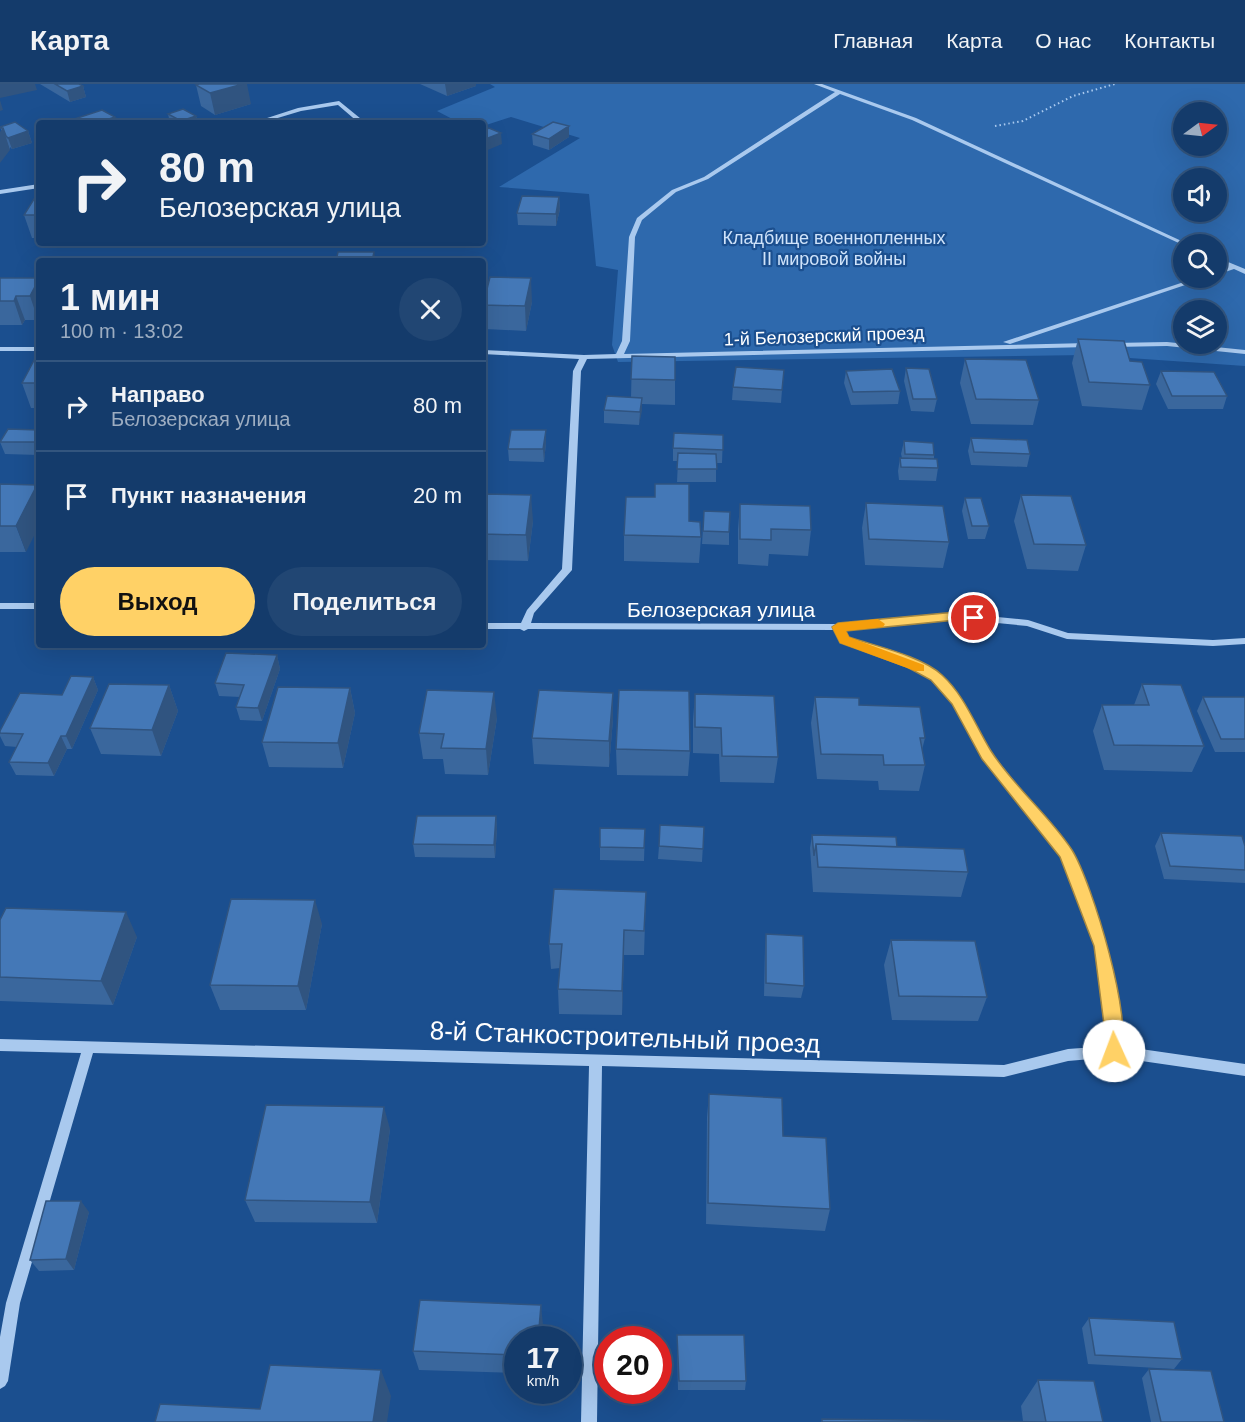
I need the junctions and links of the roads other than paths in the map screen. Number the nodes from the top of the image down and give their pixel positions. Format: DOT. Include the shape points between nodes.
graph roads {
  1 [pos="817,84"];
  2 [pos="838,93"];
  3 [pos="265,120"];
  4 [pos="359,120"];
  5 [pos="36,186"];
  6 [pos="0,192"];
  7 [pos="1173,238"];
  8 [pos="1227,264"];
  9 [pos="1234,267"];
  10 [pos="1227,269"];
  11 [pos="1245,272"];
  12 [pos="1173,288"];
  13 [pos="995,346"];
  14 [pos="0,349"];
  15 [pos="36,349"];
  16 [pos="486,352"];
  17 [pos="1245,352"];
  18 [pos="619,356"];
  19 [pos="584,357"];
  20 [pos="0,606"];
  21 [pos="36,606"];
  22 [pos="486,626"];
  23 [pos="838,627"];
  24 [pos="524,628"];
  25 [pos="1245,641"];
  26 [pos="0,1045"];
  27 [pos="89,1046"];
  28 [pos="1114,1051"];
  29 [pos="596,1060"];
  30 [pos="1245,1070"];
  31 [pos="0,1381"];
  32 [pos="589,1422"];
  1 -- 2 [label="street"];
  2 -- 7 [label="street" via="914,119"];
  2 -- 18 [label="street" via="706,178 674,191 639,219 632,237 626,341"];
  3 -- 4 [label="street" via="339,103"];
  5 -- 6 [label="street"];
  8 -- 9 [label="street"];
  9 -- 10 [label="street"];
  9 -- 11 [label="street"];
  12 -- 13 [label="street"];
  13 -- 17 [label="street, 1-й Белозерский проезд" via="1167,345"];
  13 -- 18 [label="street, 1-й Белозерский проезд"];
  14 -- 15 [label="street"];
  16 -- 19 [label="street, 1-й Белозерский проезд"];
  18 -- 19 [label="street, 1-й Белозерский проезд"];
  19 -- 24 [label="street" via="577,371 567,570 530,612"];
  20 -- 21 [label="street"];
  22 -- 24 [label="street, Белозерская улица"];
  23 -- 24 [label="street, Белозерская улица"];
  23 -- 25 [label="street, Белозерская улица" via="956,616 1028,623 1067,636"];
  23 -- 28 [label="street" via="844,640 936,676 957,701 987,755 1066,854 1101,946 1113,1018"];
  26 -- 27 [label="street, 8-й Станкостроительный проезд"];
  27 -- 29 [label="street, 8-й Станкостроительный проезд"];
  27 -- 31 [label="street" via="13,1303"];
  28 -- 29 [label="street, 8-й Станкостроительный проезд" via="1068,1055 1004,1071"];
  28 -- 30 [label="street, 8-й Станкостроительный проезд"];
  29 -- 32 [label="street"];
}
